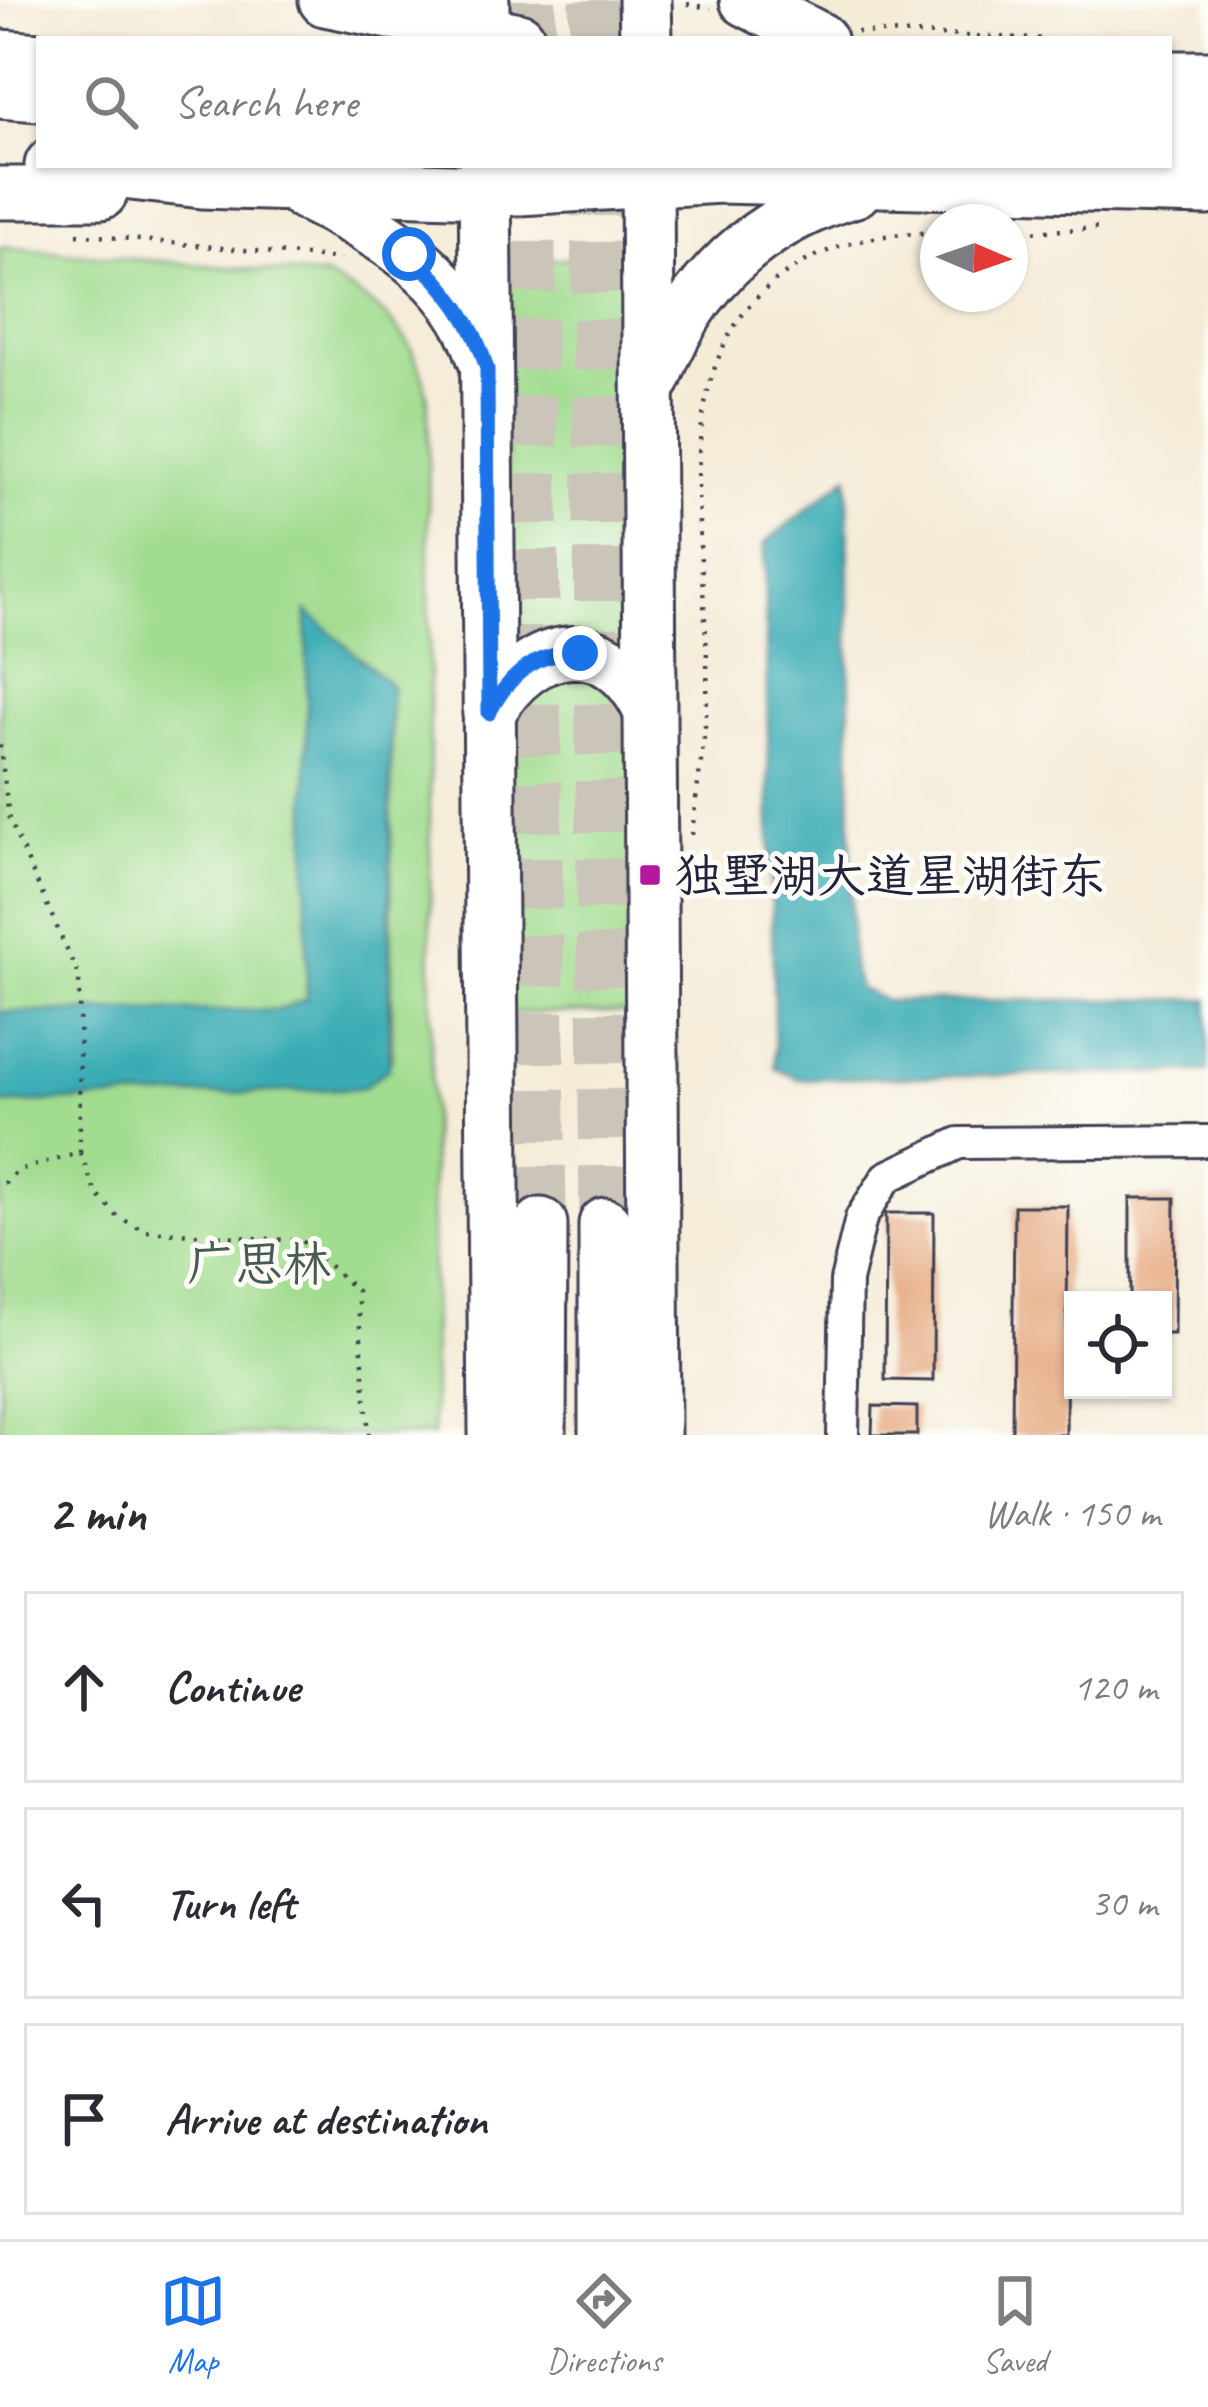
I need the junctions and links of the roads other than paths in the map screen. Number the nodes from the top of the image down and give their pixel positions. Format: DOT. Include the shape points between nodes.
graph roads {
  1 [pos="325,0"];
  2 [pos="732,12"];
  3 [pos="492,28"];
  4 [pos="828,33"];
  5 [pos="0,56"];
  6 [pos="36,59"];
  7 [pos="1172,76"];
  8 [pos="1208,77"];
  9 [pos="0,92"];
  10 [pos="36,95"];
  11 [pos="1172,115"];
  12 [pos="1208,116"];
  13 [pos="1172,151"];
  14 [pos="1208,152"];
  15 [pos="0,158"];
  16 [pos="36,163"];
  17 [pos="78,168"];
  18 [pos="647,175"];
  19 [pos="485,178"];
  20 [pos="891,181"];
  21 [pos="202,182"];
  22 [pos="289,186"];
  23 [pos="1208,189"];
  24 [pos="0,193"];
  25 [pos="487,369"];
  26 [pos="647,401"];
  27 [pos="649,710"];
  28 [pos="489,713"];
  29 [pos="1208,1141"];
  30 [pos="541,1224"];
  31 [pos="604,1224"];
  32 [pos="495,1435"];
  33 [pos="540,1435"];
  34 [pos="605,1435"];
  35 [pos="654,1435"];
  36 [pos="843,1435"];
  1 -- 3 [label="main road"];
  2 -- 4 [label="main road"];
  5 -- 6 [label="main road"];
  7 -- 8 [label="main road"];
  9 -- 10 [label="main road"];
  11 -- 12 [label="main road"];
  13 -- 14 [label="main road"];
  15 -- 16 [label="main road"];
  17 -- 21 [label="main road"];
  18 -- 19 [label="main road"];
  18 -- 20 [label="main road"];
  18 -- 26 [label="main road"];
  19 -- 22 [label="main road"];
  19 -- 25 [label="main road"];
  20 -- 23 [label="main road"];
  20 -- 26 [label="main road" via="784,217 728,260 681,322"];
  21 -- 22 [label="main road"];
  21 -- 24 [label="main road" via="79,195"];
  22 -- 25 [label="main road" via="352,216 431,272 473,330"];
  25 -- 28 [label="main road"];
  26 -- 27 [label="main road"];
  27 -- 28 [label="main road" via="623,670 561,652 518,672"];
  27 -- 35 [label="main road"];
  28 -- 32 [label="main road"];
  29 -- 36 [label="street" via="958,1143 886,1177 861,1217 846,1281"];
  30 -- 33 [label="main road"];
  31 -- 34 [label="main road"];
}
